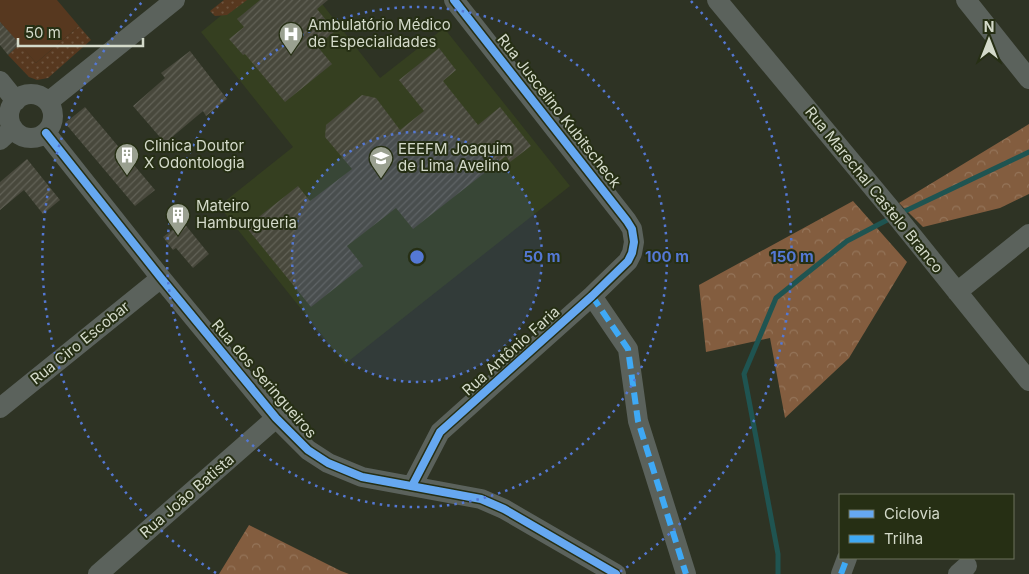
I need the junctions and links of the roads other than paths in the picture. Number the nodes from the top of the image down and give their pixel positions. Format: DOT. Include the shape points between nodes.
graph roads {
  1 [pos="175,0"];
  2 [pos="454,0"];
  3 [pos="717,0"];
  4 [pos="966,0"];
  5 [pos="1029,79"];
  6 [pos="0,81"];
  7 [pos="16,101"];
  8 [pos="48,102"];
  9 [pos="46,133"];
  10 [pos="6,134"];
  11 [pos="1029,234"];
  12 [pos="634,242"];
  13 [pos="161,278"];
  14 [pos="957,292"];
  15 [pos="592,296"];
  16 [pos="1029,380"];
  17 [pos="0,408"];
  18 [pos="276,418"];
  19 [pos="412,486"];
  20 [pos="847,559"];
  21 [pos="98,574"];
  22 [pos="616,574"];
  23 [pos="686,574"];
  24 [pos="841,574"];
  1 -- 8 [label="street"];
  2 -- 12 [label="street, Rua Juscelino Kubitscheck" via="627,221"];
  3 -- 14 [label="street, Rua Marechal Castelo Branco"];
  4 -- 5 [label="street"];
  6 -- 7 [label="street"];
  7 -- 8 [label="street" via="36,95"];
  7 -- 10 [label="street" via="11,107"];
  8 -- 9 [label="street" via="53,122"];
  9 -- 10 [label="street" via="32,138"];
  9 -- 13 [label="street, Rua dos Seringueiros"];
  11 -- 14 [label="street"];
  12 -- 15 [label="street, Rua Antônio Faria" via="628,261"];
  13 -- 17 [label="street, Rua Ciro Escobar"];
  13 -- 18 [label="street, Rua dos Seringueiros"];
  14 -- 16 [label="street, Rua Marechal Castelo Branco"];
  15 -- 19 [label="street, Rua Antônio Faria" via="440,432"];
  15 -- 23 [label="street" via="628,349 638,421"];
  18 -- 19 [label="street, Rua dos Seringueiros" via="308,450 328,463 362,477"];
  18 -- 21 [label="street, Rua João Batista"];
  19 -- 22 [label="street, Rua dos Seringueiros" via="481,499"];
  20 -- 24 [label="street"];
}
